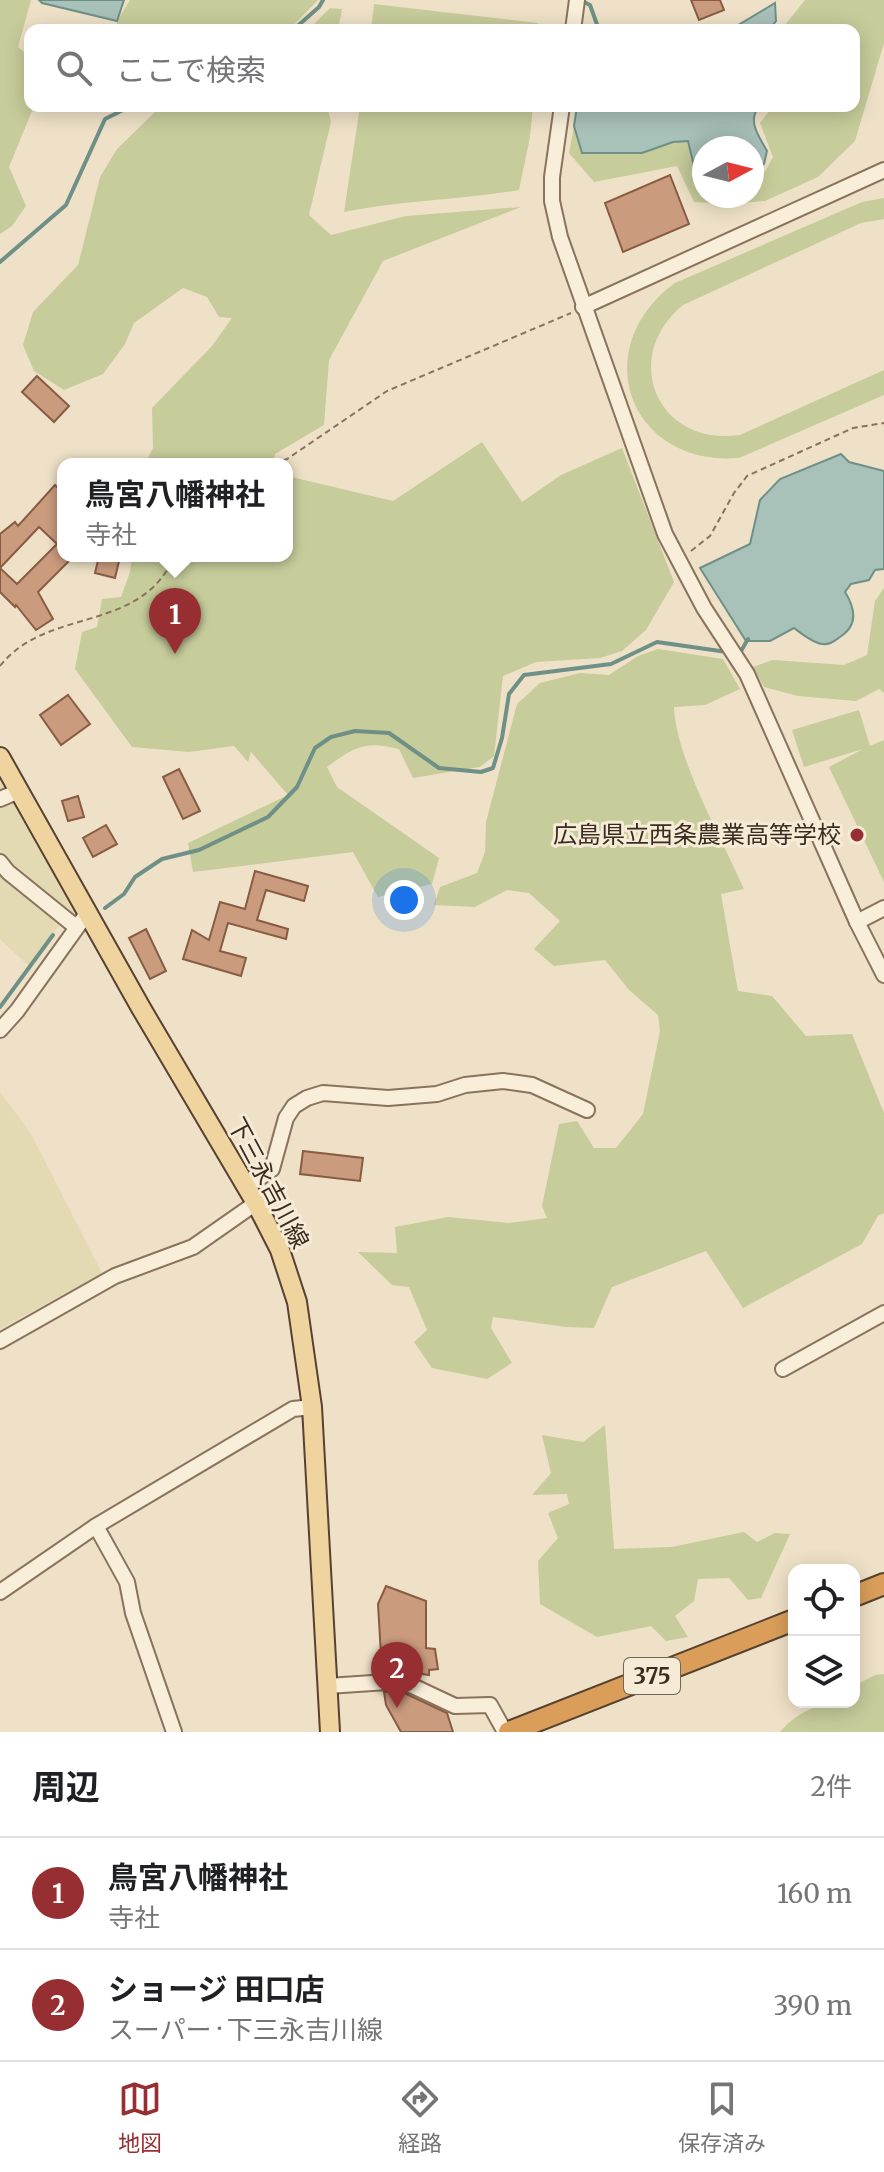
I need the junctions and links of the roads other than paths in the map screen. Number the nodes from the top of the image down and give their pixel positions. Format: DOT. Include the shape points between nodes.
graph roads {
  1 [pos="576,4"];
  2 [pos="574,24"];
  3 [pos="561,112"];
  4 [pos="884,170"];
  5 [pos="583,307"];
  6 [pos="0,757"];
  7 [pos="19,791"];
  8 [pos="0,799"];
  9 [pos="0,862"];
  10 [pos="884,908"];
  11 [pos="82,920"];
  12 [pos="857,922"];
  13 [pos="884,975"];
  14 [pos="0,1030"];
  15 [pos="587,1110"];
  16 [pos="252,1195"];
  17 [pos="884,1313"];
  18 [pos="0,1341"];
  19 [pos="783,1369"];
  20 [pos="312,1407"];
  21 [pos="96,1526"];
  22 [pos="884,1584"];
  23 [pos="0,1592"];
  24 [pos="860,1594"];
  25 [pos="788,1622"];
  26 [pos="328,1686"];
  27 [pos="174,1732"];
  28 [pos="330,1732"];
  29 [pos="507,1732"];
  1 -- 2 [label="street"];
  3 -- 5 [label="street" via="552,201"];
  4 -- 5 [label="street"];
  5 -- 12 [label="street" via="677,561 739,662"];
  6 -- 7 [label="main road, 下三永吉川線"];
  7 -- 8 [label="street"];
  7 -- 11 [label="main road, 下三永吉川線"];
  9 -- 11 [label="street"];
  10 -- 12 [label="street"];
  11 -- 14 [label="street"];
  11 -- 16 [label="main road, 下三永吉川線"];
  12 -- 13 [label="street"];
  15 -- 16 [label="street" via="532,1085 503,1081 388,1098 323,1093 294,1106 272,1169"];
  16 -- 18 [label="street" via="193,1247 115,1276"];
  16 -- 20 [label="main road, 下三永吉川線" via="280,1250 297,1302"];
  17 -- 19 [label="street"];
  20 -- 21 [label="street" via="293,1409"];
  20 -- 26 [label="main road, 下三永吉川線"];
  21 -- 23 [label="street"];
  21 -- 27 [label="street" via="127,1582"];
  22 -- 24 [label="highway"];
  25 -- 29 [label="highway, 375"];
  26 -- 28 [label="main road, 下三永吉川線"];
  26 -- 29 [label="street" via="402,1681 455,1706 490,1705"];
}
